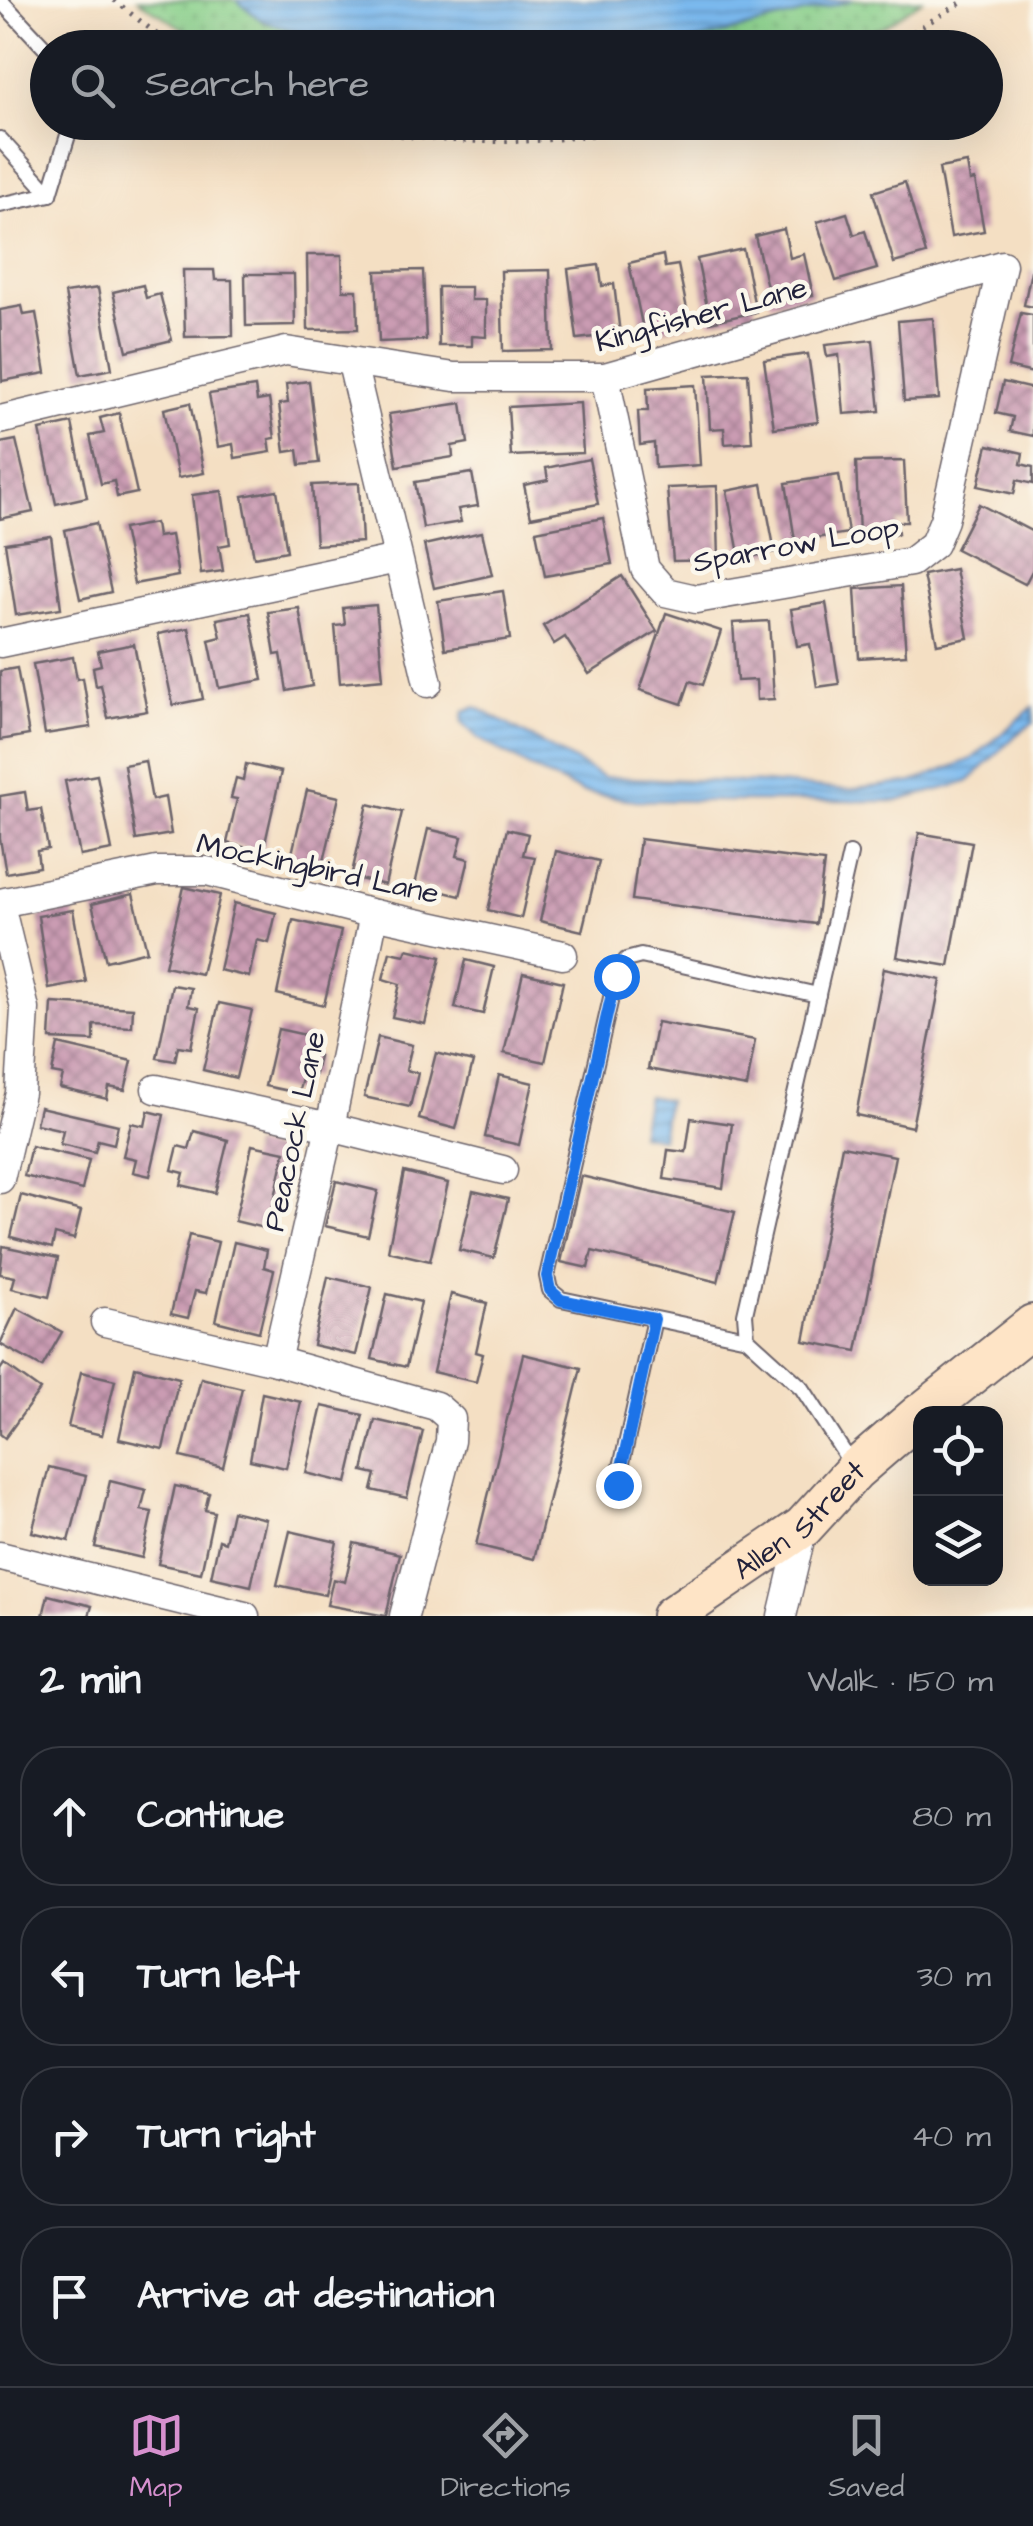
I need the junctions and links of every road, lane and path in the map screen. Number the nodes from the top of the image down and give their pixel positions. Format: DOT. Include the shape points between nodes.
graph roads {
  1 [pos="0,0"];
  2 [pos="114,0"];
  3 [pos="966,0"];
  4 [pos="152,30"];
  5 [pos="916,30"];
  6 [pos="30,32"];
  7 [pos="0,139"];
  8 [pos="66,140"];
  9 [pos="50,194"];
  10 [pos="0,205"];
  11 [pos="1002,265"];
  12 [pos="352,363"];
  13 [pos="605,378"];
  14 [pos="0,420"];
  15 [pos="397,559"];
  16 [pos="0,643"];
  17 [pos="428,683"];
  18 [pos="850,854"];
  19 [pos="0,904"];
  20 [pos="374,914"];
  21 [pos="562,955"];
  22 [pos="818,995"];
  23 [pos="156,1088"];
  24 [pos="330,1126"];
  25 [pos="503,1170"];
  26 [pos="0,1179"];
  27 [pos="654,1319"];
  28 [pos="105,1322"];
  29 [pos="1033,1325"];
  30 [pos="748,1338"];
  31 [pos="276,1361"];
  32 [pos="931,1406"];
  33 [pos="913,1421"];
  34 [pos="855,1470"];
  35 [pos="618,1485"];
  36 [pos="803,1527"];
  37 [pos="0,1556"];
  38 [pos="245,1616"];
  39 [pos="404,1616"];
  40 [pos="672,1616"];
  41 [pos="782,1616"];
  1 -- 6 [label="lane"];
  2 -- 4 [label="path"];
  3 -- 5 [label="path"];
  7 -- 9 [label="lane"];
  8 -- 9 [label="lane"];
  9 -- 10 [label="lane"];
  11 -- 13 [label="street, Kingfisher Lane"];
  11 -- 13 [label="street, Sparrow Loop" via="944,520 934,544 911,562 696,599 665,592 646,569"];
  12 -- 13 [label="street, Kingfisher Lane" via="454,377"];
  12 -- 14 [label="street, Kingfisher Lane" via="286,351"];
  12 -- 15 [label="street"];
  15 -- 16 [label="street"];
  15 -- 17 [label="street"];
  18 -- 22 [label="lane"];
  19 -- 20 [label="street, Mockingbird Lane" via="157,871 207,871"];
  19 -- 26 [label="street" via="25,1009 20,1093"];
  20 -- 21 [label="street, Mockingbird Lane"];
  20 -- 24 [label="street, Peacock Lane"];
  22 -- 27 [label="lane" via="641,956 626,960 616,976 547,1276 561,1300"];
  22 -- 30 [label="lane" via="746,1314"];
  23 -- 24 [label="street"];
  24 -- 25 [label="street"];
  24 -- 31 [label="street, Peacock Lane"];
  27 -- 30 [label="lane"];
  27 -- 35 [label="lane"];
  28 -- 31 [label="street"];
  29 -- 32 [label="street, Allen Street"];
  30 -- 34 [label="lane" via="802,1388"];
  31 -- 39 [label="street" via="436,1406 452,1419"];
  33 -- 34 [label="street, Allen Street"];
  34 -- 36 [label="street, Allen Street"];
  36 -- 40 [label="street, Allen Street"];
  36 -- 41 [label="street"];
  37 -- 38 [label="street"];
}
